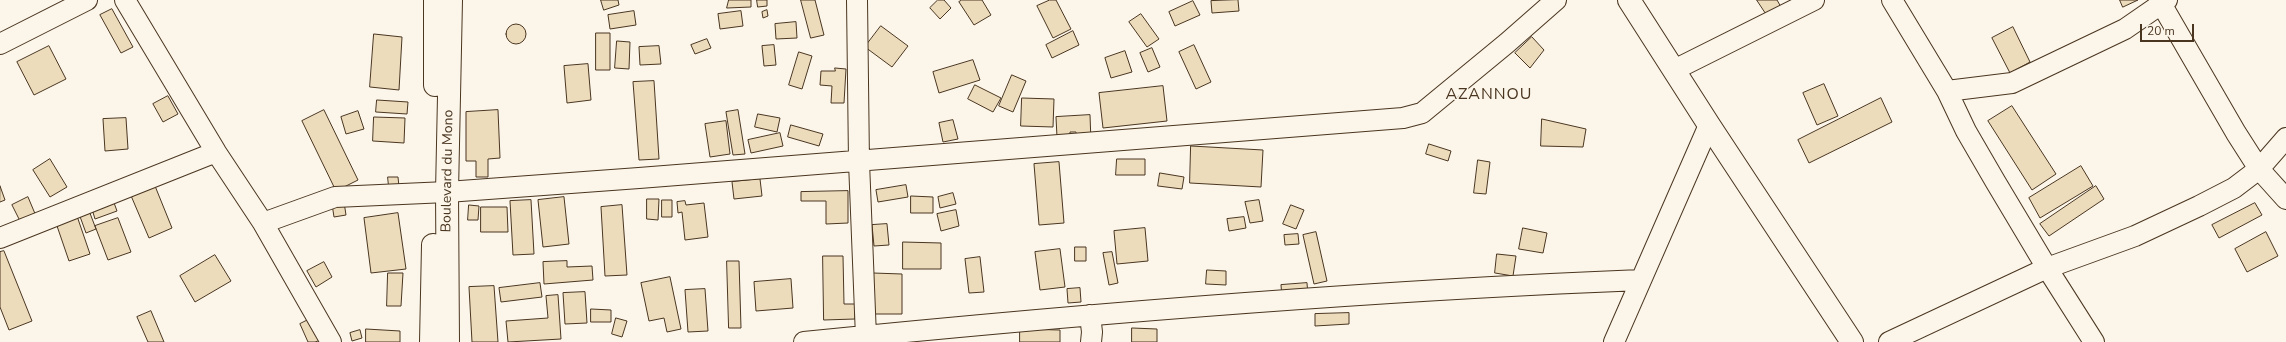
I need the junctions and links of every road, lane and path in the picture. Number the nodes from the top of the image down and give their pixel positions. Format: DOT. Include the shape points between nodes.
graph roads {
  1 [pos="87,0"];
  2 [pos="125,0"];
  3 [pos="435,0"];
  4 [pos="451,0"];
  5 [pos="857,0"];
  6 [pos="1556,0"];
  7 [pos="1630,0"];
  8 [pos="1814,0"];
  9 [pos="1892,0"];
  10 [pos="2163,2"];
  11 [pos="0,44"];
  12 [pos="1674,70"];
  13 [pos="1947,91"];
  14 [pos="1709,125"];
  15 [pos="2286,138"];
  16 [pos="216,152"];
  17 [pos="859,162"];
  18 [pos="2259,168"];
  19 [pos="440,193"];
  20 [pos="2286,198"];
  21 [pos="264,223"];
  22 [pos="0,238"];
  23 [pos="2047,268"];
  24 [pos="1642,280"];
  25 [pos="1090,315"];
  26 [pos="866,336"];
  27 [pos="331,342"];
  28 [pos="431,342"];
  29 [pos="448,342"];
  30 [pos="809,342"];
  31 [pos="1090,342"];
  32 [pos="1614,342"];
  33 [pos="1852,342"];
  34 [pos="1889,342"];
  35 [pos="2094,342"];
  1 -- 11 [label="street"];
  2 -- 16 [label="street"];
  3 -- 19 [label="main road, Boulevard du Mono"];
  4 -- 19 [label="main road, Boulevard du Mono"];
  5 -- 17 [label="street"];
  6 -- 17 [label="street" via="1507,44 1427,109 1414,116 1238,133"];
  7 -- 12 [label="main road"];
  8 -- 12 [label="street"];
  9 -- 13 [label="street"];
  10 -- 13 [label="street" via="2125,29 2012,83"];
  10 -- 18 [label="street" via="2236,133"];
  12 -- 14 [label="main road"];
  13 -- 23 [label="street" via="1966,131"];
  14 -- 24 [label="street"];
  14 -- 33 [label="main road"];
  15 -- 18 [label="street"];
  16 -- 21 [label="street"];
  16 -- 22 [label="street"];
  17 -- 19 [label="street"];
  17 -- 26 [label="street"];
  18 -- 20 [label="street"];
  18 -- 23 [label="street" via="2234,188 2185,213 2135,236"];
  19 -- 21 [label="street" via="335,197"];
  19 -- 28 [label="main road, Boulevard du Mono"];
  19 -- 29 [label="main road, Boulevard du Mono"];
  21 -- 27 [label="street"];
  23 -- 34 [label="street"];
  23 -- 35 [label="street"];
  24 -- 25 [label="street"];
  24 -- 32 [label="street"];
  25 -- 26 [label="street"];
  25 -- 31 [label="street"];
  26 -- 30 [label="street"];
}
